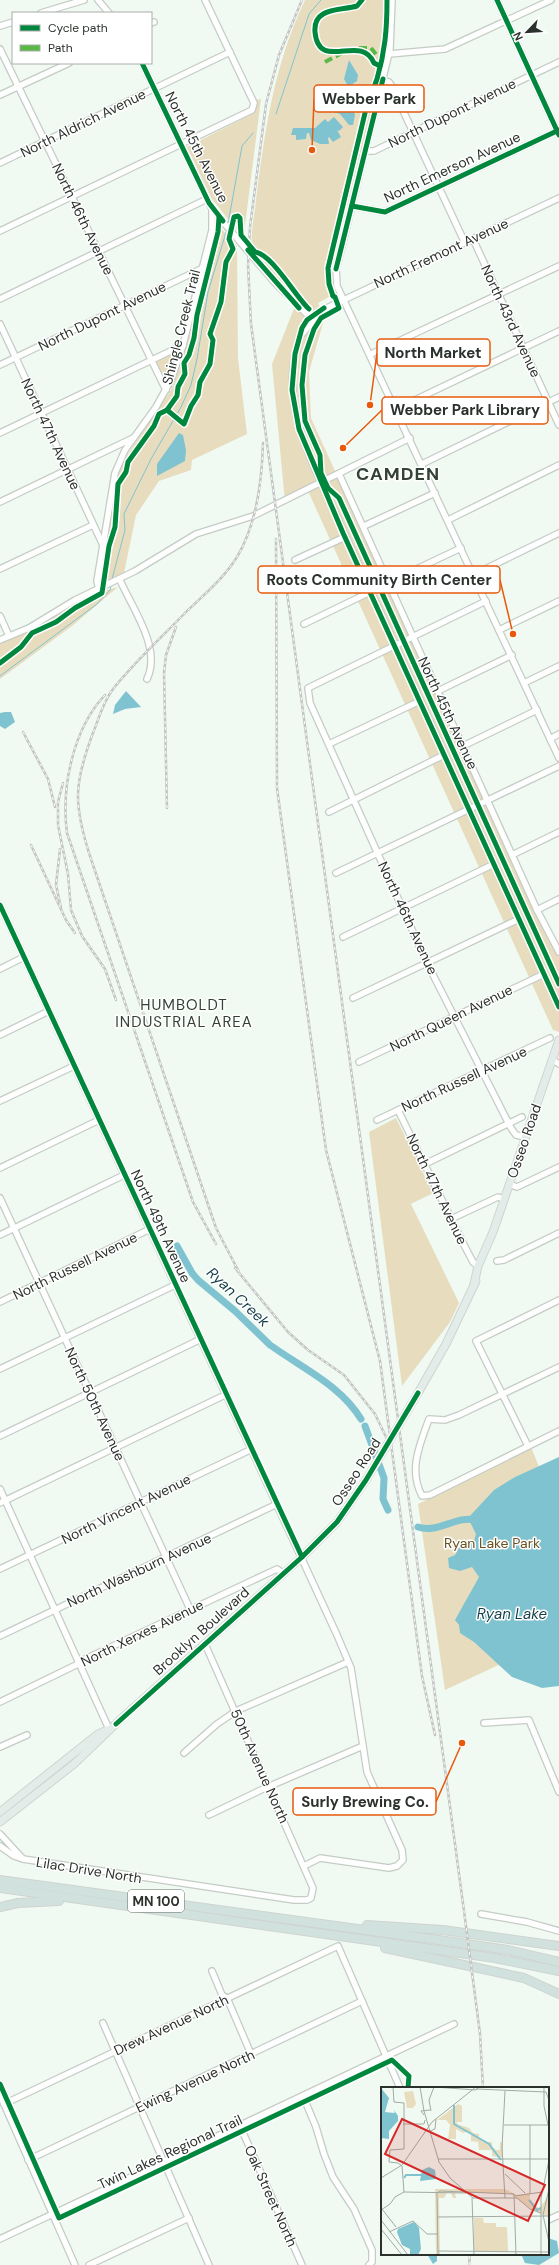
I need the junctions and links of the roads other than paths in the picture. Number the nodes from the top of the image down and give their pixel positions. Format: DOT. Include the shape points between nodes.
graph roads {
  1 [pos="84,0"];
  2 [pos="98,0"];
  3 [pos="206,0"];
  4 [pos="392,0"];
  5 [pos="497,0"];
  6 [pos="551,0"];
  7 [pos="44,12"];
  8 [pos="108,12"];
  9 [pos="506,21"];
  10 [pos="12,22"];
  11 [pos="0,26"];
  12 [pos="0,49"];
  13 [pos="230,52"];
  14 [pos="389,54"];
  15 [pos="559,62"];
  16 [pos="67,64"];
  17 [pos="142,64"];
  18 [pos="531,75"];
  19 [pos="383,80"];
  20 [pos="18,86"];
  21 [pos="154,89"];
  22 [pos="0,95"];
  23 [pos="413,132"];
  24 [pos="558,132"];
  25 [pos="45,141"];
  26 [pos="181,144"];
  27 [pos="365,151"];
  28 [pos="0,163"];
  29 [pos="439,187"];
  30 [pos="72,197"];
  31 [pos="559,198"];
  32 [pos="207,199"];
  33 [pos="352,206"];
  34 [pos="212,209"];
  35 [pos="0,231"];
  36 [pos="473,239"];
  37 [pos="464,241"];
  38 [pos="99,251"];
  39 [pos="559,266"];
  40 [pos="203,268"];
  41 [pos="498,294"];
  42 [pos="0,299"];
  43 [pos="343,299"];
  44 [pos="126,305"];
  45 [pos="311,319"];
  46 [pos="0,324"];
  47 [pos="559,332"];
  48 [pos="183,345"];
  49 [pos="523,348"];
  50 [pos="371,354"];
  51 [pos="16,358"];
  52 [pos="151,360"];
  53 [pos="0,365"];
  54 [pos="166,390"];
  55 [pos="559,397"];
  56 [pos="548,402"];
  57 [pos="396,409"];
  58 [pos="42,413"];
  59 [pos="559,425"];
  60 [pos="0,433"];
  61 [pos="134,438"];
  62 [pos="410,438"];
  63 [pos="422,464"];
  64 [pos="559,465"];
  65 [pos="68,469"];
  66 [pos="339,474"];
  67 [pos="321,482"];
  68 [pos="435,493"];
  69 [pos="0,502"];
  70 [pos="448,520"];
  71 [pos="93,525"];
  72 [pos="364,526"];
  73 [pos="559,533"];
  74 [pos="345,537"];
  75 [pos="102,543"];
  76 [pos="461,548"];
  77 [pos="295,560"];
  78 [pos="0,569"];
  79 [pos="473,575"];
  80 [pos="118,580"];
  81 [pos="389,582"];
  82 [pos="99,589"];
  83 [pos="370,592"];
  84 [pos="486,601"];
  85 [pos="559,601"];
  86 [pos="0,616"];
  87 [pos="304,624"];
  88 [pos="500,630"];
  89 [pos="9,636"];
  90 [pos="413,636"];
  91 [pos="0,640"];
  92 [pos="395,646"];
  93 [pos="512,655"];
  94 [pos="559,666"];
  95 [pos="147,679"];
  96 [pos="524,683"];
  97 [pos="438,691"];
  98 [pos="420,701"];
  99 [pos="537,710"];
  100 [pos="559,734"];
  101 [pos="550,739"];
  102 [pos="329,744"];
  103 [pos="463,746"];
  104 [pos="444,755"];
  105 [pos="559,758"];
  106 [pos="559,766"];
  107 [pos="354,799"];
  108 [pos="488,800"];
  109 [pos="469,810"];
  110 [pos="329,812"];
  111 [pos="559,832"];
  112 [pos="378,853"];
  113 [pos="512,855"];
  114 [pos="494,864"];
  115 [pos="336,873"];
  116 [pos="559,899"];
  117 [pos="0,905"];
  118 [pos="403,908"];
  119 [pos="538,910"];
  120 [pos="519,919"];
  121 [pos="343,937"];
  122 [pos="559,952"];
  123 [pos="24,957"];
  124 [pos="427,963"];
  125 [pos="0,969"];
  126 [pos="544,974"];
  127 [pos="352,998"];
  128 [pos="559,1007"];
  129 [pos="49,1011"];
  130 [pos="454,1016"];
  131 [pos="0,1035"];
  132 [pos="550,1038"];
  133 [pos="559,1040"];
  134 [pos="359,1062"];
  135 [pos="556,1062"];
  136 [pos="74,1066"];
  137 [pos="481,1070"];
  138 [pos="0,1101"];
  139 [pos="398,1110"];
  140 [pos="522,1117"];
  141 [pos="99,1120"];
  142 [pos="377,1120"];
  143 [pos="508,1124"];
  144 [pos="525,1138"];
  145 [pos="425,1164"];
  146 [pos="559,1167"];
  147 [pos="0,1168"];
  148 [pos="124,1175"];
  149 [pos="509,1184"];
  150 [pos="0,1198"];
  151 [pos="504,1199"];
  152 [pos="451,1219"];
  153 [pos="14,1228"];
  154 [pos="150,1229"];
  155 [pos="559,1233"];
  156 [pos="0,1235"];
  157 [pos="489,1242"];
  158 [pos="497,1261"];
  159 [pos="478,1266"];
  160 [pos="39,1283"];
  161 [pos="474,1284"];
  162 [pos="175,1285"];
  163 [pos="559,1300"];
  164 [pos="0,1302"];
  165 [pos="65,1338"];
  166 [pos="201,1339"];
  167 [pos="559,1367"];
  168 [pos="0,1369"];
  169 [pos="90,1393"];
  170 [pos="504,1393"];
  171 [pos="226,1394"];
  172 [pos="559,1431"];
  173 [pos="0,1436"];
  174 [pos="528,1446"];
  175 [pos="115,1448"];
  176 [pos="252,1450"];
  177 [pos="0,1489"];
  178 [pos="3,1502"];
  179 [pos="140,1502"];
  180 [pos="277,1504"];
  181 [pos="30,1555"];
  182 [pos="166,1557"];
  183 [pos="302,1557"];
  184 [pos="0,1569"];
  185 [pos="283,1573"];
  186 [pos="190,1608"];
  187 [pos="55,1609"];
  188 [pos="0,1636"];
  189 [pos="206,1644"];
  190 [pos="348,1662"];
  191 [pos="80,1663"];
  192 [pos="0,1702"];
  193 [pos="236,1711"];
  194 [pos="484,1723"];
  195 [pos="110,1729"];
  196 [pos="27,1735"];
  197 [pos="363,1746"];
  198 [pos="0,1747"];
  199 [pos="184,1753"];
  200 [pos="269,1787"];
  201 [pos="559,1792"];
  202 [pos="0,1812"];
  203 [pos="209,1815"];
  204 [pos="0,1822"];
  205 [pos="0,1834"];
  206 [pos="0,1846"];
  207 [pos="23,1859"];
  208 [pos="304,1866"];
  209 [pos="0,1880"];
  210 [pos="0,1888"];
  211 [pos="313,1888"];
  212 [pos="95,1902"];
  213 [pos="0,1907"];
  214 [pos="481,1914"];
  215 [pos="312,1922"];
  216 [pos="559,1931"];
  217 [pos="362,1940"];
  218 [pos="559,1946"];
  219 [pos="559,1962"];
  220 [pos="212,1971"];
  221 [pos="559,1971"];
  222 [pos="559,1994"];
  223 [pos="227,1998"];
  224 [pos="362,2001"];
  225 [pos="103,2023"];
  226 [pos="454,2024"];
  227 [pos="116,2051"];
  228 [pos="251,2054"];
  229 [pos="386,2056"];
  230 [pos="400,2087"];
  231 [pos="0,2095"];
  232 [pos="303,2096"];
  233 [pos="4,2104"];
  234 [pos="140,2107"];
  235 [pos="240,2126"];
  236 [pos="28,2160"];
  237 [pos="164,2163"];
  238 [pos="559,2215"];
  239 [pos="52,2216"];
  240 [pos="189,2218"];
  241 [pos="549,2220"];
  242 [pos="0,2239"];
  243 [pos="371,2263"];
  244 [pos="75,2265"];
  245 [pos="89,2265"];
  246 [pos="209,2265"];
  247 [pos="302,2265"];
  1 -- 7 [label="street"];
  2 -- 8 [label="street"];
  3 -- 13 [label="street"];
  4 -- 14 [label="street" via="392,41"];
  5 -- 9 [label="street"];
  6 -- 9 [label="street"];
  9 -- 14 [label="street" via="445,50"];
  9 -- 18 [label="street"];
  10 -- 11 [label="street"];
  12 -- 20 [label="street, North 46th Avenue"];
  13 -- 21 [label="street, North Aldrich Avenue"];
  13 -- 26 [label="street" via="254,107"];
  14 -- 19 [label="street"];
  15 -- 18 [label="street, North Dupont Avenue"];
  16 -- 20 [label="street"];
  17 -- 21 [label="street, North 45th Avenue"];
  18 -- 23 [label="street, North Dupont Avenue"];
  18 -- 24 [label="street"];
  19 -- 23 [label="street" via="389,82"];
  19 -- 27 [label="street"];
  20 -- 22 [label="street"];
  20 -- 25 [label="street, North 46th Avenue"];
  21 -- 25 [label="street, North Aldrich Avenue"];
  21 -- 26 [label="street, North 45th Avenue"];
  23 -- 27 [label="street, North Dupont Avenue" via="374,151"];
  23 -- 29 [label="street"];
  24 -- 29 [label="street, North Emerson Avenue"];
  25 -- 28 [label="street, North Aldrich Avenue"];
  25 -- 30 [label="street, North 46th Avenue"];
  26 -- 30 [label="street"];
  26 -- 32 [label="street, North 45th Avenue"];
  27 -- 33 [label="street"];
  29 -- 33 [label="street, North Emerson Avenue" via="385,212"];
  29 -- 37 [label="street"];
  30 -- 35 [label="street"];
  30 -- 38 [label="street, North 46th Avenue"];
  31 -- 36 [label="street, North Fremont Avenue"];
  32 -- 34 [label="street, North 45th Avenue"];
  32 -- 38 [label="street"];
  33 -- 43 [label="street" via="336,269 337,286"];
  34 -- 40 [label="street" via="212,230"];
  34 -- 45 [label="street, North 45th Avenue" via="276,284"];
  36 -- 37 [label="street, North Fremont Avenue"];
  36 -- 41 [label="street, North 43rd Avenue"];
  37 -- 43 [label="street, North Fremont Avenue"];
  38 -- 42 [label="street"];
  38 -- 44 [label="street, North 46th Avenue"];
  39 -- 41 [label="street"];
  40 -- 44 [label="street, North Dupont Avenue"];
  40 -- 48 [label="street"];
  41 -- 49 [label="street, North 43rd Avenue"];
  41 -- 50 [label="street"];
  43 -- 45 [label="street, North Fremont Avenue" via="324,308"];
  43 -- 50 [label="street"];
  44 -- 51 [label="street, North Dupont Avenue"];
  44 -- 52 [label="street, North 46th Avenue"];
  45 -- 67 [label="street" via="302,328 293,365 293,402 299,429"];
  46 -- 51 [label="street, North 47th Avenue"];
  47 -- 49 [label="street"];
  48 -- 52 [label="street"];
  48 -- 54 [label="street"];
  49 -- 56 [label="street, North 43rd Avenue"];
  49 -- 57 [label="street"];
  50 -- 57 [label="street"];
  51 -- 53 [label="street, North Dupont Avenue"];
  51 -- 58 [label="street, North 47th Avenue"];
  52 -- 54 [label="street, North 46th Avenue"];
  52 -- 58 [label="street"];
  54 -- 61 [label="street"];
  55 -- 56 [label="street"];
  56 -- 59 [label="street, North 43rd Avenue"];
  56 -- 63 [label="street"];
  57 -- 62 [label="street"];
  58 -- 60 [label="street"];
  58 -- 65 [label="street, North 47th Avenue"];
  61 -- 65 [label="street"];
  61 -- 75 [label="street" via="115,473"];
  62 -- 63 [label="street"];
  62 -- 66 [label="street"];
  63 -- 68 [label="street"];
  64 -- 70 [label="street"];
  65 -- 69 [label="street"];
  65 -- 71 [label="street, North 47th Avenue"];
  66 -- 67 [label="street"];
  66 -- 72 [label="street, North 45th Avenue"];
  67 -- 74 [label="street"];
  67 -- 80 [label="street" via="253,516 196,534"];
  68 -- 70 [label="street"];
  68 -- 72 [label="street"];
  70 -- 76 [label="street"];
  71 -- 75 [label="street, North 47th Avenue"];
  71 -- 78 [label="street"];
  72 -- 81 [label="street, North 45th Avenue"];
  73 -- 79 [label="street"];
  74 -- 77 [label="street"];
  74 -- 83 [label="street"];
  75 -- 82 [label="street" via="97,581"];
  76 -- 79 [label="street"];
  76 -- 81 [label="street"];
  79 -- 84 [label="street"];
  80 -- 82 [label="street"];
  80 -- 95 [label="street" via="149,644 151,672"];
  81 -- 90 [label="street, North 45th Avenue"];
  82 -- 89 [label="street" via="29,628"];
  83 -- 87 [label="street"];
  83 -- 92 [label="street"];
  84 -- 88 [label="street"];
  84 -- 90 [label="street"];
  85 -- 88 [label="street"];
  86 -- 89 [label="street"];
  88 -- 93 [label="street"];
  89 -- 91 [label="street"];
  90 -- 92 [label="street"];
  90 -- 97 [label="street, North 45th Avenue"];
  92 -- 98 [label="street"];
  92 -- 102 [label="street, North 46th Avenue" via="308,688 310,703"];
  93 -- 96 [label="street"];
  93 -- 97 [label="street"];
  94 -- 96 [label="street"];
  96 -- 99 [label="street"];
  97 -- 103 [label="street, North 45th Avenue"];
  98 -- 102 [label="street"];
  98 -- 104 [label="street"];
  99 -- 101 [label="street"];
  99 -- 103 [label="street"];
  100 -- 101 [label="street"];
  101 -- 105 [label="street"];
  102 -- 107 [label="street, North 46th Avenue"];
  103 -- 108 [label="street, North 45th Avenue"];
  104 -- 107 [label="street"];
  104 -- 109 [label="street"];
  106 -- 108 [label="street"];
  107 -- 110 [label="street"];
  107 -- 112 [label="street, North 46th Avenue"];
  108 -- 109 [label="street"];
  108 -- 113 [label="street, North 45th Avenue"];
  109 -- 112 [label="street"];
  109 -- 114 [label="street"];
  111 -- 113 [label="street"];
  112 -- 115 [label="street"];
  112 -- 118 [label="street, North 46th Avenue"];
  113 -- 119 [label="street, North 45th Avenue"];
  114 -- 118 [label="street"];
  114 -- 120 [label="street"];
  116 -- 119 [label="street"];
  117 -- 123 [label="street, North 49th Avenue"];
  118 -- 121 [label="street"];
  118 -- 124 [label="street, North 46th Avenue"];
  119 -- 122 [label="street, North 45th Avenue"];
  120 -- 124 [label="street"];
  120 -- 126 [label="street"];
  123 -- 125 [label="street"];
  123 -- 129 [label="street, North 49th Avenue"];
  124 -- 127 [label="street"];
  124 -- 130 [label="street, North 46th Avenue"];
  126 -- 128 [label="street"];
  126 -- 130 [label="street, North Queen Avenue"];
  129 -- 131 [label="street"];
  129 -- 136 [label="street, North 49th Avenue"];
  130 -- 134 [label="street, North Queen Avenue"];
  130 -- 137 [label="street, North 46th Avenue"];
  132 -- 137 [label="street, North Russell Avenue"];
  133 -- 135 [label="main road, Osseo Road"];
  135 -- 144 [label="main road, Osseo Road"];
  136 -- 138 [label="street"];
  136 -- 141 [label="street, North 49th Avenue"];
  137 -- 139 [label="street, North Russell Avenue"];
  137 -- 143 [label="street, North 46th Avenue"];
  139 -- 142 [label="street, North Russell Avenue"];
  139 -- 145 [label="street, North 47th Avenue"];
  140 -- 143 [label="street"];
  141 -- 147 [label="street"];
  141 -- 148 [label="street, North 49th Avenue"];
  143 -- 144 [label="street, North 46th Avenue" via="513,1132"];
  143 -- 145 [label="street"];
  144 -- 149 [label="main road, Osseo Road"];
  145 -- 152 [label="street, North 47th Avenue"];
  146 -- 149 [label="street" via="517,1187"];
  148 -- 153 [label="street"];
  148 -- 154 [label="street, North 49th Avenue"];
  149 -- 151 [label="main road, Osseo Road"];
  150 -- 153 [label="street, North 50th Avenue"];
  151 -- 152 [label="street" via="498,1197"];
  151 -- 157 [label="main road, Osseo Road"];
  152 -- 159 [label="street, North 47th Avenue" via="473,1262"];
  153 -- 156 [label="street"];
  153 -- 160 [label="street, North 50th Avenue"];
  154 -- 160 [label="street, North Russell Avenue"];
  154 -- 162 [label="street, North 49th Avenue"];
  155 -- 158 [label="street"];
  157 -- 159 [label="main road, Osseo Road"];
  157 -- 161 [label="main road, Osseo Road" via="482,1269"];
  159 -- 161 [label="main road, Osseo Road"];
  160 -- 164 [label="street, North Russell Avenue"];
  160 -- 165 [label="street, North 50th Avenue"];
  161 -- 183 [label="main road, Osseo Road, bridge" via="446,1344 366,1480 336,1522"];
  162 -- 165 [label="street"];
  162 -- 166 [label="street, North 49th Avenue"];
  163 -- 170 [label="street" via="476,1341"];
  165 -- 168 [label="street"];
  165 -- 169 [label="street, North 50th Avenue"];
  166 -- 169 [label="street"];
  166 -- 171 [label="street, North 49th Avenue"];
  167 -- 170 [label="street"];
  169 -- 173 [label="street"];
  169 -- 175 [label="street, North 50th Avenue"];
  170 -- 174 [label="street"];
  170 -- 174 [label="street" via="452,1418 429,1419 416,1454 416,1474 422,1496 430,1495"];
  171 -- 175 [label="street"];
  171 -- 176 [label="street, North 49th Avenue"];
  172 -- 174 [label="street"];
  175 -- 178 [label="street"];
  175 -- 179 [label="street, North 50th Avenue"];
  176 -- 179 [label="street, North Vincent Avenue"];
  176 -- 180 [label="street, North 49th Avenue"];
  177 -- 178 [label="street"];
  178 -- 181 [label="street"];
  179 -- 181 [label="street, North Vincent Avenue"];
  179 -- 182 [label="street, North 50th Avenue"];
  180 -- 182 [label="street, North Washburn Avenue"];
  180 -- 183 [label="street, North 49th Avenue"];
  181 -- 184 [label="street, North Vincent Avenue"];
  181 -- 187 [label="street"];
  182 -- 186 [label="street, North 50th Avenue"];
  182 -- 187 [label="street, North Washburn Avenue"];
  183 -- 185 [label="main road, Brooklyn Boulevard"];
  183 -- 190 [label="street, North 49th Avenue"];
  185 -- 186 [label="street, North Xerxes Avenue" via="277,1569"];
  185 -- 189 [label="main road, Brooklyn Boulevard"];
  186 -- 191 [label="street, North Xerxes Avenue"];
  187 -- 188 [label="street, North Washburn Avenue"];
  187 -- 191 [label="street"];
  189 -- 193 [label="street, 50th Avenue North"];
  189 -- 195 [label="main road, Brooklyn Boulevard"];
  190 -- 193 [label="street"];
  190 -- 197 [label="street, North 49th Avenue"];
  191 -- 192 [label="street, North Xerxes Avenue"];
  191 -- 195 [label="street"];
  193 -- 199 [label="street"];
  193 -- 200 [label="street, 50th Avenue North"];
  194 -- 201 [label="street" via="529,1720"];
  195 -- 202 [label="main road, Brooklyn Boulevard" via="98,1734"];
  195 -- 204 [label="main road, Brooklyn Boulevard" via="74,1764"];
  196 -- 198 [label="street"];
  197 -- 200 [label="street"];
  197 -- 208 [label="street, North 49th Avenue" via="367,1772 402,1850 403,1860 401,1864 389,1868 320,1858"];
  200 -- 203 [label="street"];
  200 -- 208 [label="street, 50th Avenue North"];
  205 -- 207 [label="street, Lilac Drive North"];
  206 -- 207 [label="street, Lilac Drive North"];
  207 -- 211 [label="street, Lilac Drive North" via="294,1900 307,1900 313,1894"];
  208 -- 211 [label="street, 50th Avenue North"];
  209 -- 215 [label="highway, MN 100"];
  210 -- 212 [label="highway, MN 100"];
  212 -- 213 [label="highway" via="44,1900"];
  212 -- 217 [label="highway, MN 100"];
  214 -- 216 [label="street"];
  215 -- 218 [label="highway" via="422,1928"];
  215 -- 219 [label="highway, MN 100" via="508,1950"];
  217 -- 221 [label="highway, MN 100" via="495,1958"];
  217 -- 222 [label="highway" via="376,1946 524,1978"];
  220 -- 223 [label="street" via="222,1995"];
  223 -- 224 [label="street, Drew Avenue North" via="338,1946"];
  223 -- 227 [label="street, Drew Avenue North"];
  223 -- 228 [label="street"];
  224 -- 228 [label="street, Ewing Avenue North"];
  224 -- 229 [label="street"];
  225 -- 227 [label="street"];
  226 -- 229 [label="street"];
  227 -- 233 [label="street, Drew Avenue North"];
  227 -- 234 [label="street"];
  228 -- 234 [label="street, Ewing Avenue North"];
  229 -- 230 [label="street"];
  229 -- 232 [label="street"];
  231 -- 233 [label="street"];
  232 -- 235 [label="street"];
  232 -- 243 [label="street" via="333,2177 354,2209 372,2250"];
  233 -- 236 [label="street"];
  234 -- 236 [label="street, Ewing Avenue North"];
  234 -- 237 [label="street"];
  235 -- 237 [label="street"];
  235 -- 247 [label="street, Oak Street North"];
  236 -- 239 [label="street"];
  237 -- 239 [label="street"];
  237 -- 240 [label="street"];
  238 -- 241 [label="street"];
  239 -- 242 [label="street"];
  239 -- 244 [label="street"];
  240 -- 245 [label="street"];
  240 -- 246 [label="street"];
}
